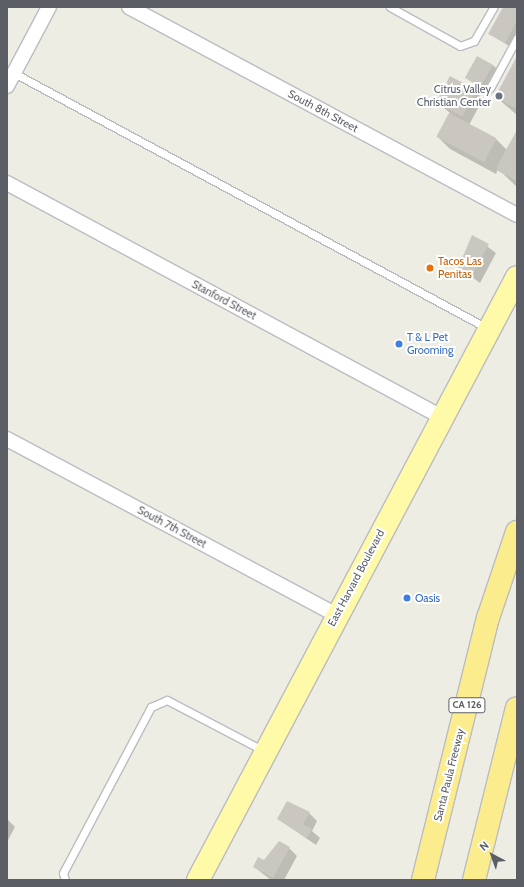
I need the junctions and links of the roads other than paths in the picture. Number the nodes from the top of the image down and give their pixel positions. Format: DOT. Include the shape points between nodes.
graph roads {
  1 [pos="49,7"];
  2 [pos="129,7"];
  3 [pos="390,7"];
  4 [pos="494,7"];
  5 [pos="517,38"];
  6 [pos="14,73"];
  7 [pos="7,86"];
  8 [pos="490,88"];
  9 [pos="7,183"];
  10 [pos="517,215"];
  11 [pos="517,277"];
  12 [pos="489,330"];
  13 [pos="442,417"];
  14 [pos="7,439"];
  15 [pos="517,532"];
  16 [pos="337,615"];
  17 [pos="517,708"];
  18 [pos="266,752"];
  19 [pos="65,880"];
  20 [pos="198,880"];
  21 [pos="423,880"];
  22 [pos="474,880"];
  1 -- 6 [label="street"];
  2 -- 10 [label="street, South 8th Street"];
  3 -- 4 [label="lane" via="460,46 474,41"];
  5 -- 8 [label="lane"];
  6 -- 7 [label="street"];
  6 -- 12 [label="lane"];
  9 -- 13 [label="street, Stanford Street"];
  11 -- 12 [label="main road, East Harvard Boulevard"];
  12 -- 13 [label="main road, East Harvard Boulevard"];
  13 -- 16 [label="main road, East Harvard Boulevard"];
  14 -- 16 [label="street, South 7th Street"];
  15 -- 21 [label="highway, Santa Paula Freeway / CA 126" via="488,618"];
  16 -- 18 [label="main road, East Harvard Boulevard"];
  17 -- 22 [label="highway"];
  18 -- 19 [label="lane" via="167,700 151,707 63,873"];
  18 -- 20 [label="main road, East Harvard Boulevard"];
}
